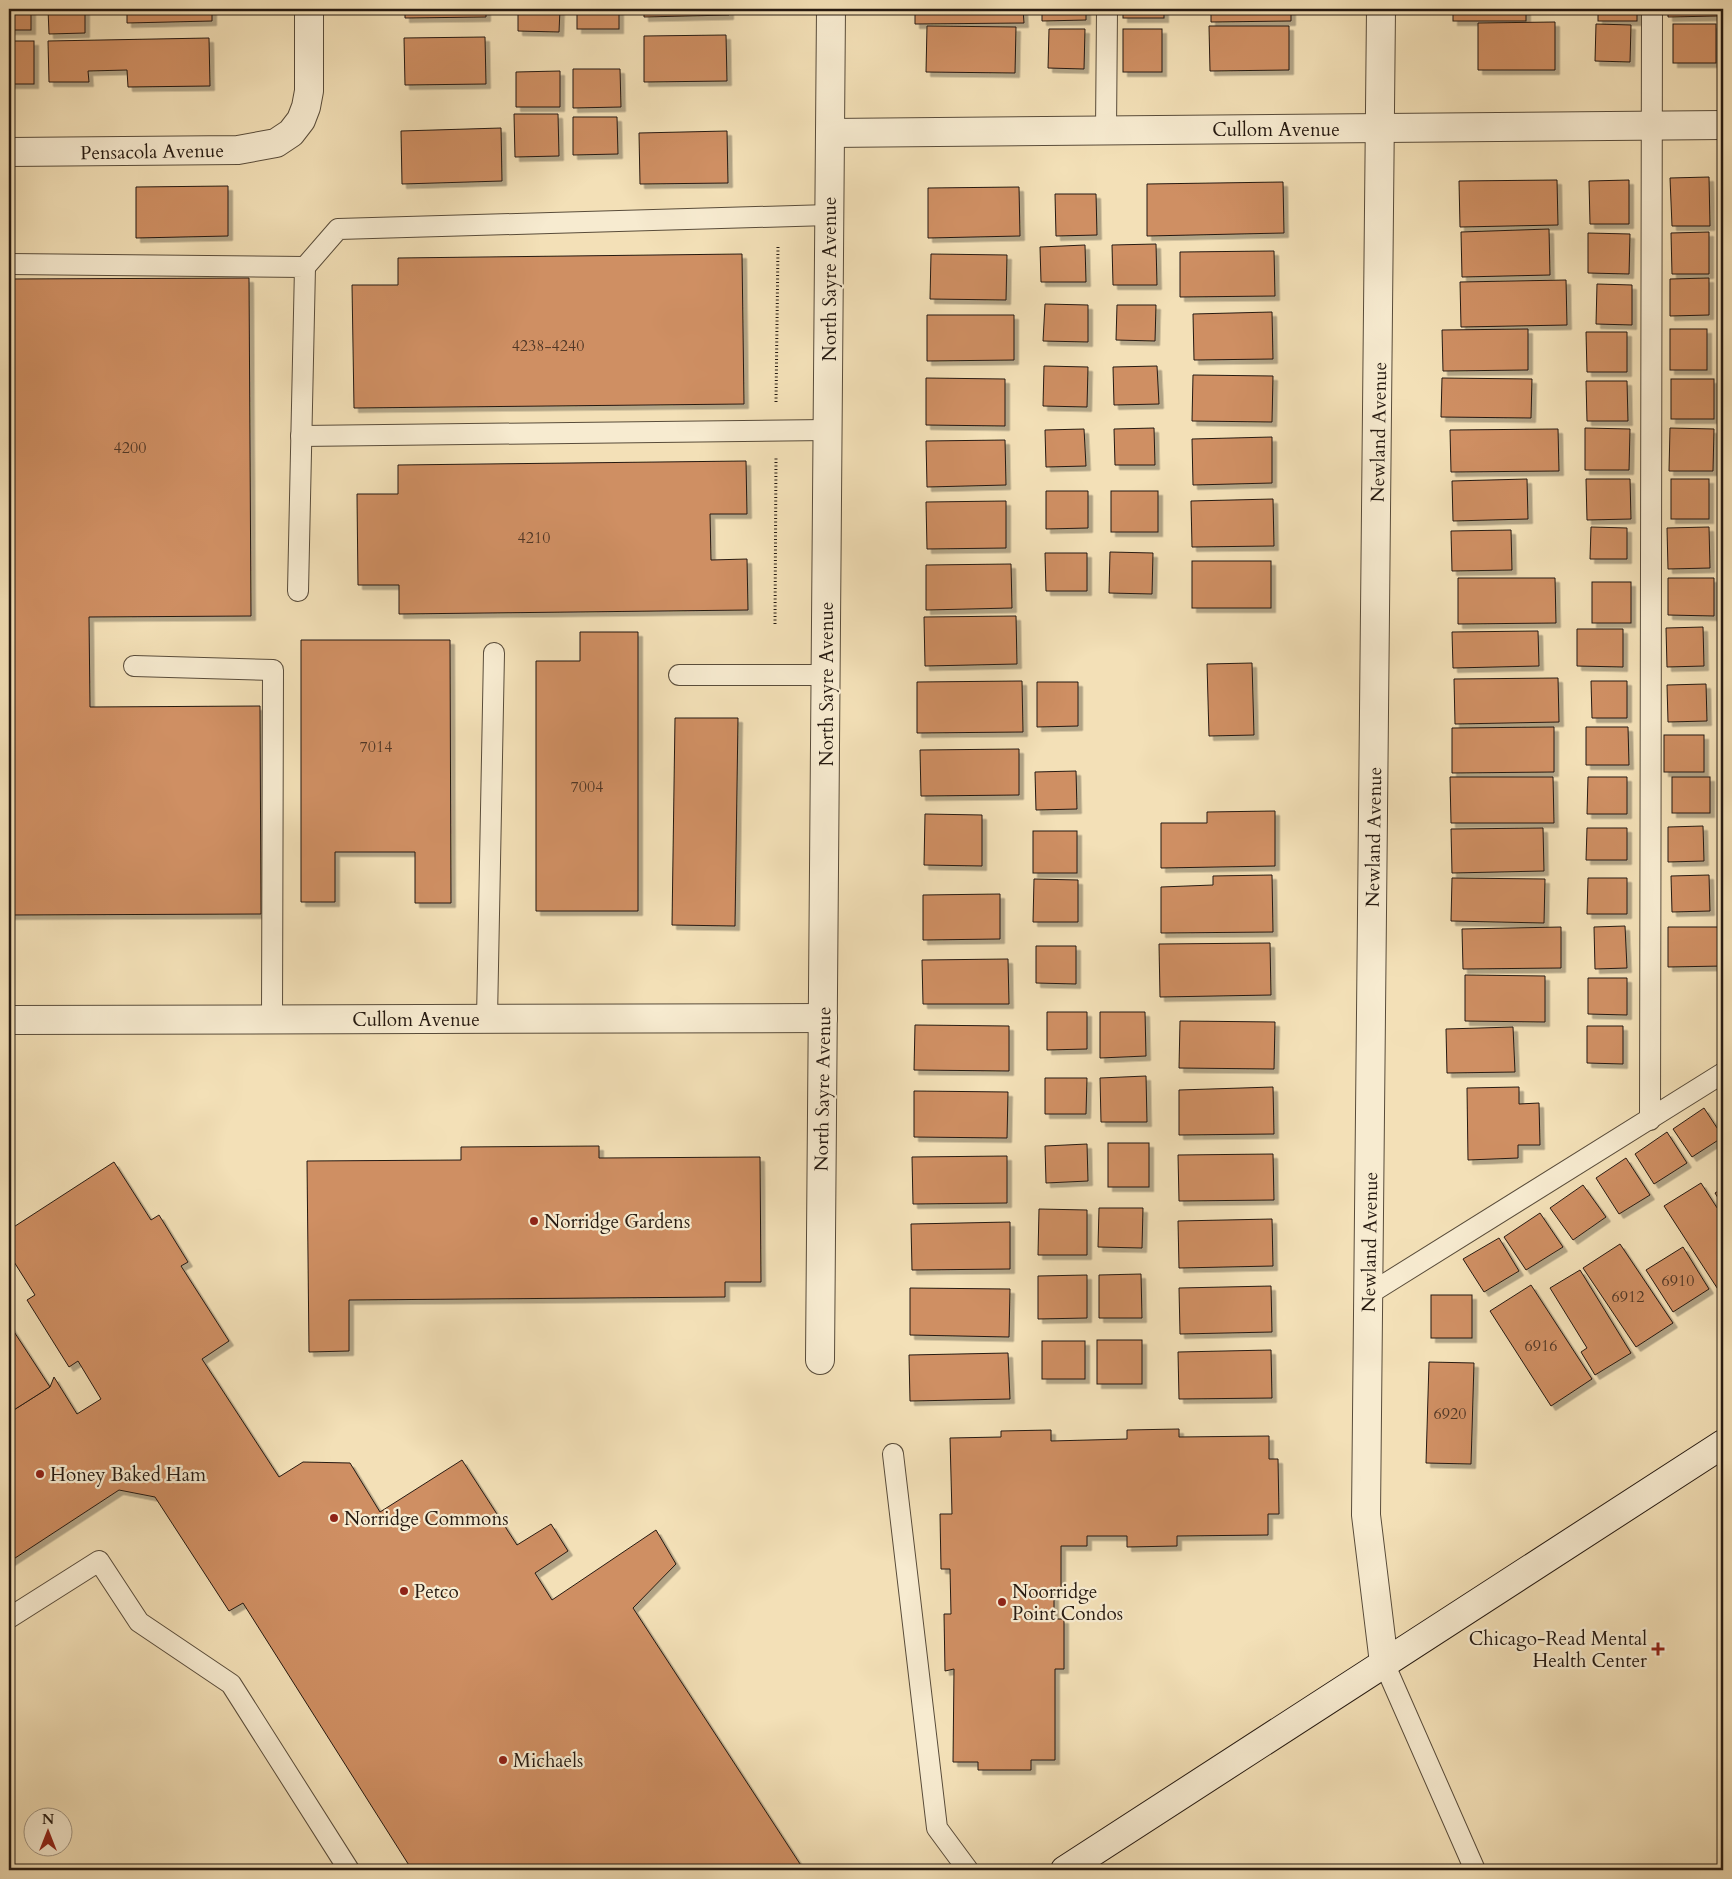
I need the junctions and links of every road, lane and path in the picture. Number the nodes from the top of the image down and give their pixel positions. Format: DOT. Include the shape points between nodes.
graph roads {
  1 [pos="309,9"];
  2 [pos="831,9"];
  3 [pos="1107,9"];
  4 [pos="1381,9"];
  5 [pos="1652,9"];
  6 [pos="1723,125"];
  7 [pos="1651,126"];
  8 [pos="1380,128"];
  9 [pos="1106,131"];
  10 [pos="830,133"];
  11 [pos="9,152"];
  12 [pos="829,215"];
  13 [pos="9,264"];
  14 [pos="305,267"];
  15 [pos="828,430"];
  16 [pos="301,436"];
  17 [pos="298,591"];
  18 [pos="494,653"];
  19 [pos="134,666"];
  20 [pos="679,675"];
  21 [pos="826,675"];
  22 [pos="823,1018"];
  23 [pos="487,1019"];
  24 [pos="9,1020"];
  25 [pos="272,1020"];
  26 [pos="1723,1074"];
  27 [pos="1650,1120"];
  28 [pos="1369,1294"];
  29 [pos="820,1360"];
  30 [pos="1723,1444"];
  31 [pos="893,1454"];
  32 [pos="9,1618"];
  33 [pos="1384,1663"];
  34 [pos="349,1870"];
  35 [pos="968,1870"];
  36 [pos="1065,1870"];
  37 [pos="1475,1870"];
  1 -- 11 [label="street, Pensacola Avenue" via="309,92 301,120 291,133 276,143 238,150"];
  2 -- 10 [label="street, North Sayre Avenue"];
  3 -- 9 [label="lane"];
  4 -- 8 [label="street, Newland Avenue"];
  5 -- 7 [label="lane"];
  6 -- 7 [label="street, Cullom Avenue"];
  7 -- 8 [label="street, Cullom Avenue"];
  7 -- 27 [label="lane"];
  8 -- 9 [label="street, Cullom Avenue"];
  8 -- 28 [label="street, Newland Avenue"];
  9 -- 10 [label="street, Cullom Avenue"];
  10 -- 12 [label="street, North Sayre Avenue"];
  12 -- 14 [label="lane" via="338,229"];
  12 -- 15 [label="street, North Sayre Avenue"];
  13 -- 14 [label="lane"];
  14 -- 16 [label="lane"];
  15 -- 16 [label="lane"];
  15 -- 21 [label="street, North Sayre Avenue"];
  16 -- 17 [label="lane"];
  18 -- 23 [label="lane"];
  19 -- 25 [label="lane" via="273,670"];
  20 -- 21 [label="lane"];
  21 -- 22 [label="street, North Sayre Avenue"];
  22 -- 23 [label="street, Cullom Avenue"];
  22 -- 29 [label="street, North Sayre Avenue"];
  23 -- 25 [label="street, Cullom Avenue"];
  24 -- 25 [label="street, Cullom Avenue"];
  26 -- 27 [label="lane"];
  27 -- 28 [label="lane"];
  28 -- 33 [label="street, Newland Avenue" via="1366,1515"];
  30 -- 33 [label="street"];
  31 -- 35 [label="lane" via="938,1828"];
  32 -- 34 [label="lane" via="99,1561 139,1622 231,1684"];
  33 -- 36 [label="street"];
  33 -- 37 [label="lane"];
}
